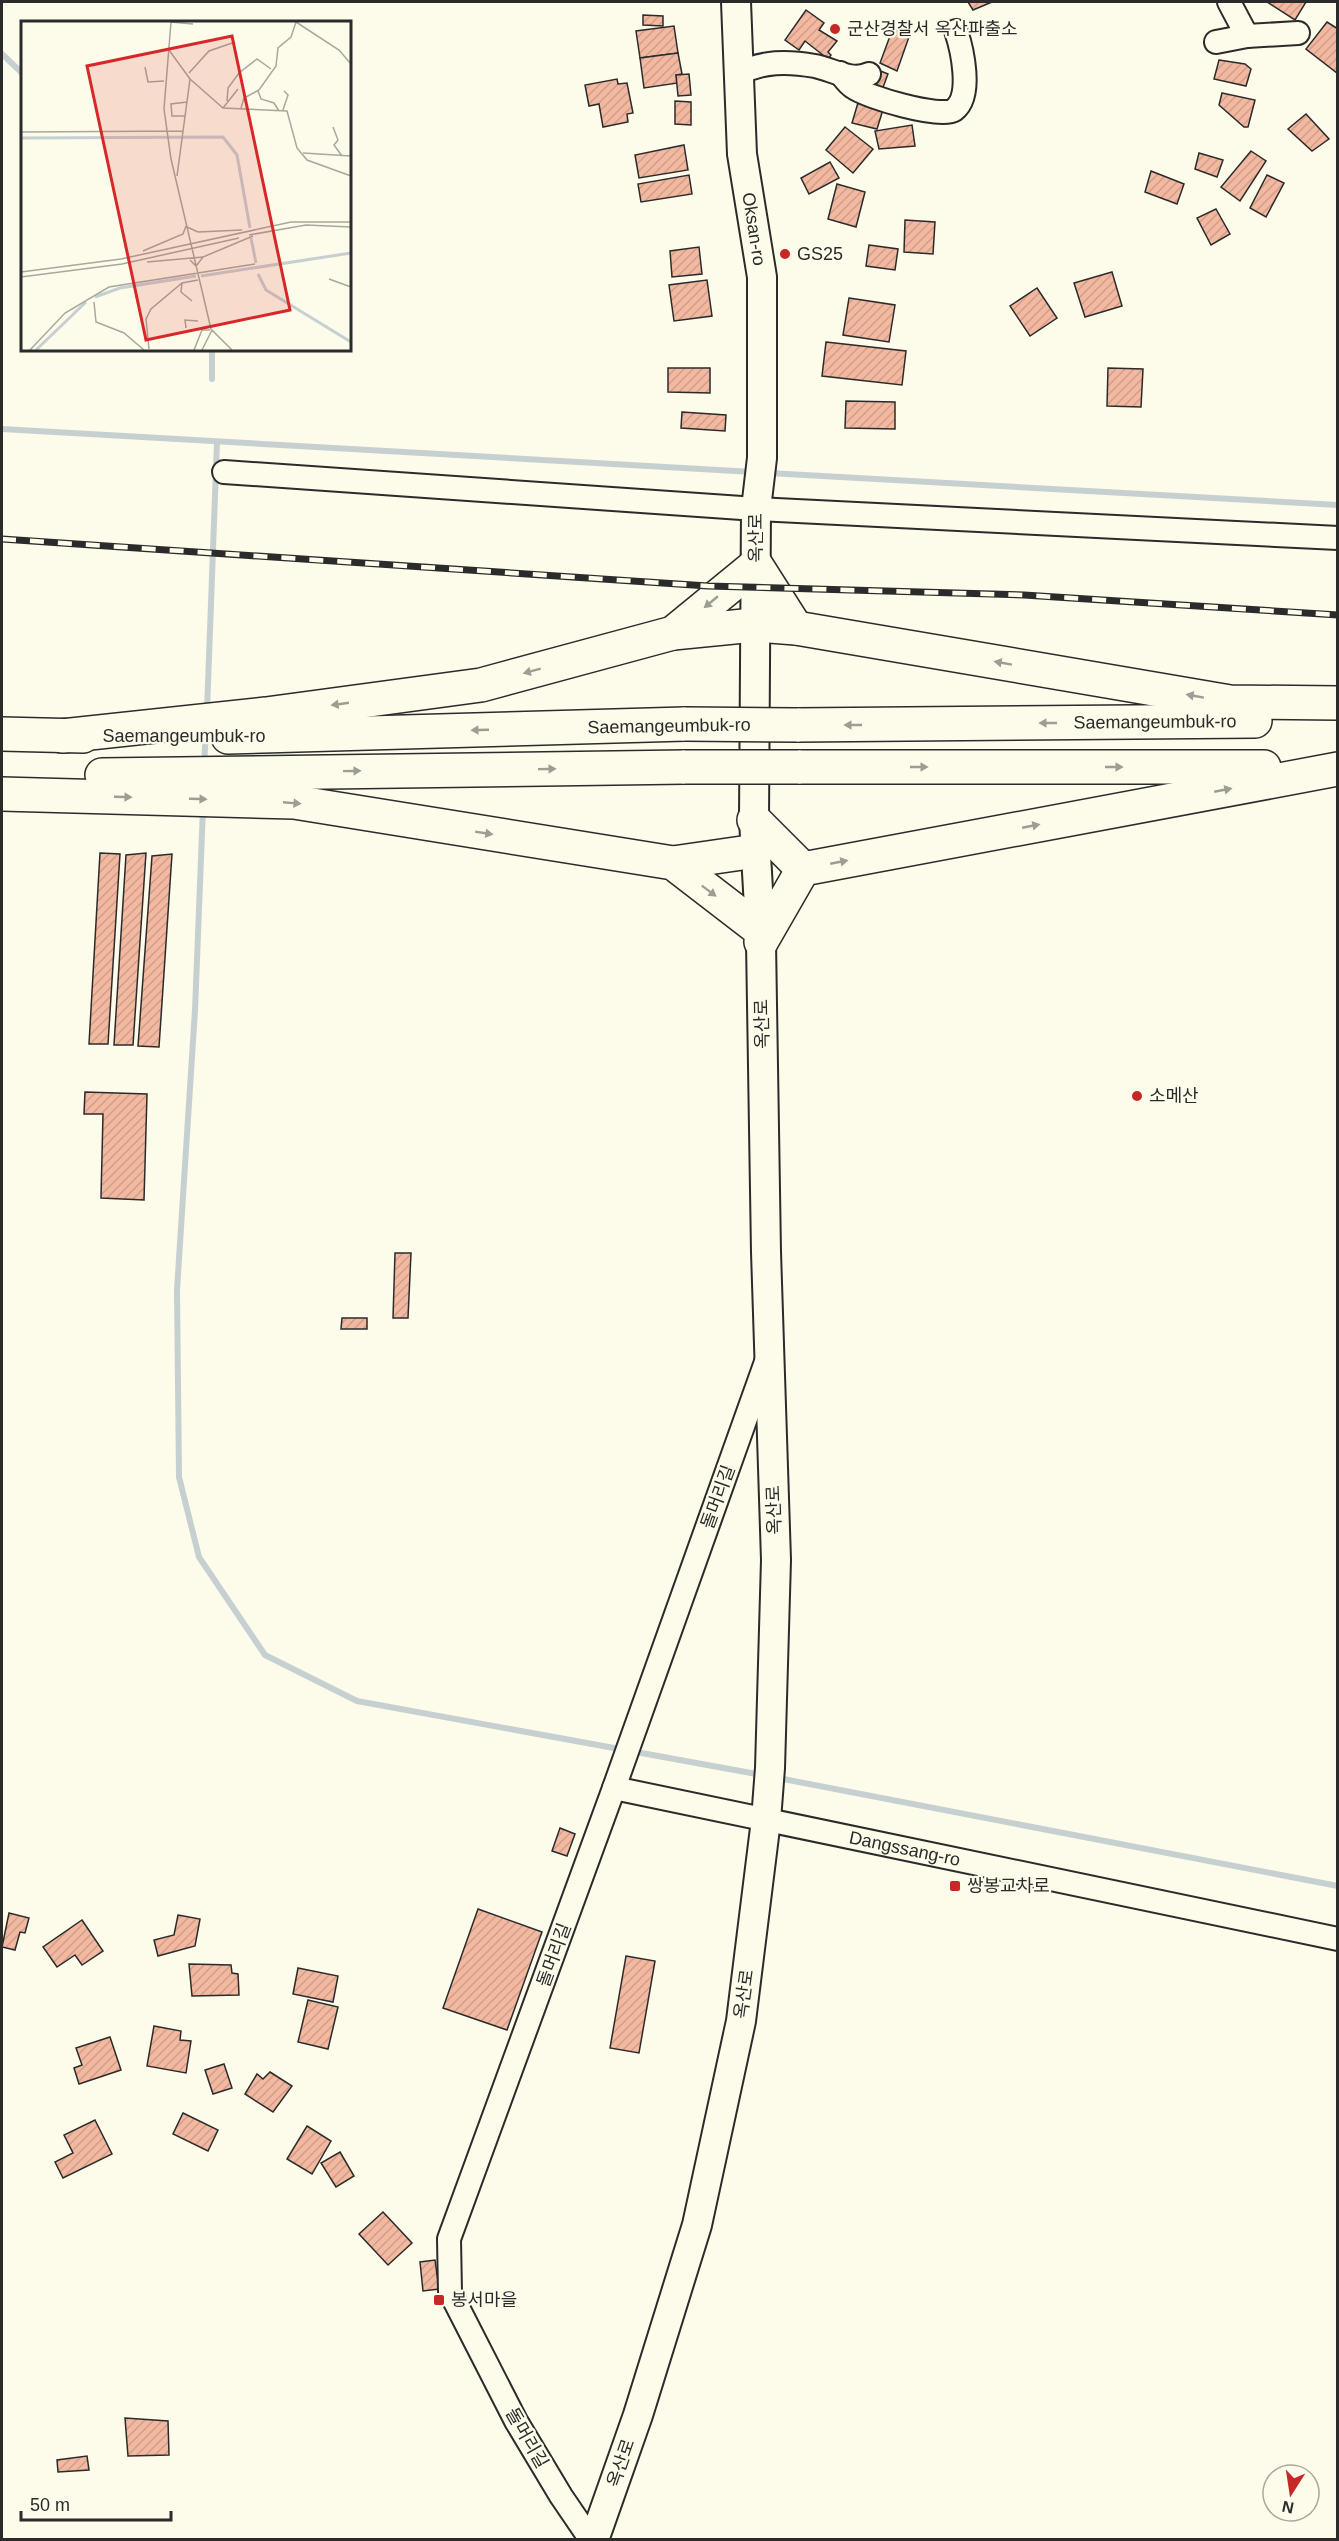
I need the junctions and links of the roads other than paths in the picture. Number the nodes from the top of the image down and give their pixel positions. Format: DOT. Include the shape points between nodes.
graph roads {
  1 [pos="736,2"];
  2 [pos="1229,2"];
  3 [pos="956,31"];
  4 [pos="1298,33"];
  5 [pos="1247,36"];
  6 [pos="1216,42"];
  7 [pos="840,73"];
  8 [pos="738,74"];
  9 [pos="869,74"];
  10 [pos="762,458"];
  11 [pos="224,472"];
  12 [pos="756,503"];
  13 [pos="1338,538"];
  14 [pos="756,565"];
  15 [pos="754,625"];
  16 [pos="796,628"];
  17 [pos="673,633"];
  18 [pos="1338,703"];
  19 [pos="1338,721"];
  20 [pos="231,727"];
  21 [pos="2,734"];
  22 [pos="1338,768"];
  23 [pos="2,777"];
  24 [pos="161,786"];
  25 [pos="232,787"];
  26 [pos="2,794"];
  27 [pos="755,836"];
  28 [pos="673,863"];
  29 [pos="803,869"];
  30 [pos="760,936"];
  31 [pos="770,1350"];
  32 [pos="614,1788"];
  33 [pos="766,1811"];
  34 [pos="1338,1939"];
  35 [pos="593,2540"];
  1 -- 8 [label="main road, Oksan-ro"];
  2 -- 5 [label="street"];
  3 -- 7 [label="street" via="965,63 960,103 953,111 932,111 868,95 852,87"];
  4 -- 5 [label="street"];
  5 -- 6 [label="street"];
  7 -- 8 [label="street" via="795,63 758,64"];
  7 -- 9 [label="street" via="858,78"];
  8 -- 10 [label="main road, Oksan-ro" via="742,154 762,277"];
  10 -- 12 [label="main road, 옥산로"];
  11 -- 12 [label="street"];
  12 -- 13 [label="street"];
  12 -- 14 [label="main road, 옥산로"];
  14 -- 15 [label="main road, 옥산로"];
  14 -- 16 [label="highway"];
  14 -- 17 [label="highway, one-way"];
  15 -- 16 [label="highway"];
  15 -- 17 [label="highway"];
  15 -- 27 [label="main road, 옥산로"];
  18 -- 16 [label="highway, one-way" via="1230,702"];
  17 -- 20 [label="highway, one-way" via="481,685"];
  19 -- 20 [label="highway, Saemangeumbuk-ro, one-way, bridge"];
  20 -- 21 [label="highway, Saemangeumbuk-ro" via="62,736"];
  25 -- 22 [label="highway, Saemangeumbuk-ro, one-way, bridge" via="686,766"];
  29 -- 22 [label="highway, one-way"];
  23 -- 24 [label="highway"];
  24 -- 25 [label="highway, one-way"];
  26 -- 24 [label="highway, one-way"];
  25 -- 28 [label="highway, one-way" via="294,802"];
  27 -- 28 [label="highway"];
  27 -- 29 [label="highway"];
  27 -- 30 [label="main road, 옥산로"];
  28 -- 30 [label="highway, one-way"];
  29 -- 30 [label="highway"];
  30 -- 31 [label="main road, 옥산로"];
  31 -- 32 [label="street, 돌머리길"];
  31 -- 33 [label="main road, 옥산로" via="776,1560"];
  32 -- 33 [label="street, Dangssang-ro"];
  32 -- 35 [label="street, 돌머리길" via="449,2239 450,2292 516,2421"];
  33 -- 34 [label="street, Dangssang-ro"];
  33 -- 35 [label="main road, 옥산로" via="741,2021 697,2225 638,2415"];
}
